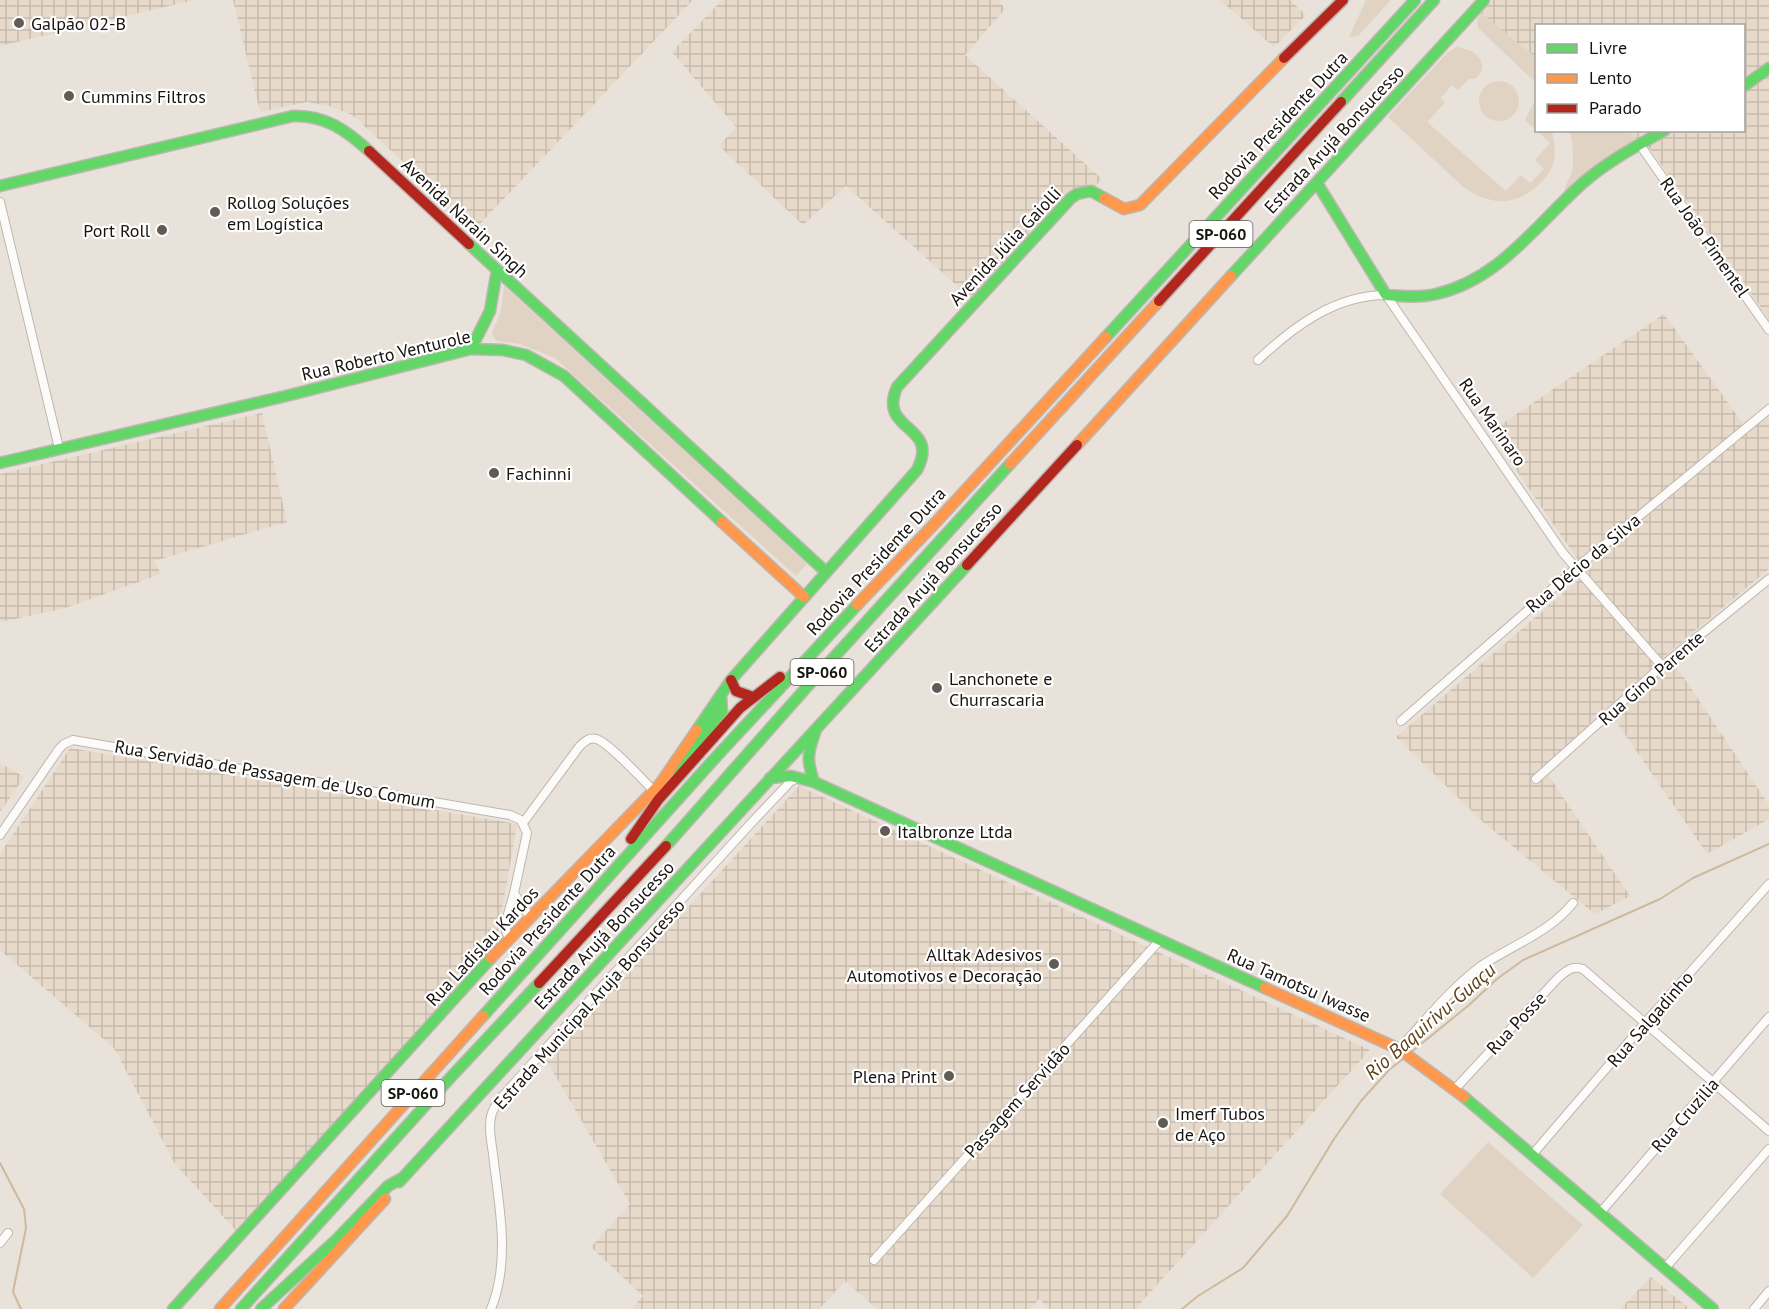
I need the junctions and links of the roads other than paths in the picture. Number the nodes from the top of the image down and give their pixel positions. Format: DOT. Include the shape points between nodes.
graph roads {
  1 [pos="1343,0"];
  2 [pos="1415,0"];
  3 [pos="1434,0"];
  4 [pos="1484,0"];
  5 [pos="1769,68"];
  6 [pos="1745,85"];
  7 [pos="1662,132"];
  8 [pos="1640,145"];
  9 [pos="1317,183"];
  10 [pos="0,186"];
  11 [pos="0,202"];
  12 [pos="497,270"];
  13 [pos="1386,295"];
  14 [pos="1769,330"];
  15 [pos="471,349"];
  16 [pos="1258,360"];
  17 [pos="1769,409"];
  18 [pos="59,448"];
  19 [pos="0,463"];
  20 [pos="1576,568"];
  21 [pos="826,572"];
  22 [pos="1769,579"];
  23 [pos="804,597"];
  24 [pos="816,648"];
  25 [pos="1662,666"];
  26 [pos="731,680"];
  27 [pos="753,698"];
  28 [pos="1401,721"];
  29 [pos="815,731"];
  30 [pos="770,778"];
  31 [pos="798,778"];
  32 [pos="1536,779"];
  33 [pos="814,782"];
  34 [pos="656,787"];
  35 [pos="645,818"];
  36 [pos="523,823"];
  37 [pos="0,835"];
  38 [pos="605,879"];
  39 [pos="1769,884"];
  40 [pos="514,893"];
  41 [pos="1573,903"];
  42 [pos="530,916"];
  43 [pos="509,939"];
  44 [pos="1160,940"];
  45 [pos="1769,1017"];
  46 [pos="1645,1023"];
  47 [pos="1399,1049"];
  48 [pos="1712,1083"];
  49 [pos="1455,1089"];
  50 [pos="1769,1131"];
  51 [pos="1769,1149"];
  52 [pos="1532,1155"];
  53 [pos="404,1177"];
  54 [pos="1600,1212"];
  55 [pos="8,1233"];
  56 [pos="0,1243"];
  57 [pos="874,1260"];
  58 [pos="1665,1268"];
  59 [pos="1769,1292"];
  60 [pos="221,1308"];
  61 [pos="173,1309"];
  62 [pos="241,1309"];
  63 [pos="261,1309"];
  64 [pos="284,1309"];
  65 [pos="491,1309"];
  66 [pos="1713,1309"];
  67 [pos="1754,1309"];
  1 -- 21 [label="main road, Avenida Júlia Gaiolli" via="1140,205 1124,209 1091,191 1071,198 897,387 891,405 922,443 924,457"];
  2 -- 24 [label="main road, Rodovia Presidente Dutra / SP-060"];
  3 -- 62 [label="main road, Rodovia Presidente Dutra / SP-060" via="806,688 632,885 446,1082"];
  4 -- 9 [label="main road, Estrada Arujá Bonsucesso"];
  5 -- 6 [label="main road"];
  7 -- 8 [label="main road"];
  8 -- 13 [label="main road" via="1585,182 1511,255 1479,277 1436,294"];
  8 -- 14 [label="street, Rua João Pimentel"];
  9 -- 13 [label="main road, Rua Marinaro"];
  9 -- 29 [label="main road, Estrada Arujá Bonsucesso"];
  10 -- 12 [label="main road, Avenida Narain Singh" via="302,114 328,120 350,134"];
  11 -- 18 [label="street"];
  12 -- 15 [label="main road" via="491,312"];
  12 -- 21 [label="main road, Avenida Narain Singh"];
  13 -- 16 [label="street" via="1351,300 1307,320"];
  13 -- 20 [label="street, Rua Marinaro"];
  15 -- 18 [label="main road, Rua Roberto Venturole"];
  15 -- 23 [label="main road, Rua Roberto Venturole" via="503,350 526,356 564,376"];
  17 -- 20 [label="street, Rua Décio da Silva"];
  18 -- 19 [label="main road, Rua Roberto Venturole"];
  20 -- 25 [label="street, Rua Marinaro"];
  20 -- 28 [label="street, Rua Décio da Silva"];
  21 -- 23 [label="main road, Avenida Júlia Gaiolli"];
  22 -- 25 [label="street, Rua Gino Parente"];
  23 -- 26 [label="main road"];
  24 -- 27 [label="main road"];
  24 -- 38 [label="main road, Rodovia Presidente Dutra / SP-060"];
  25 -- 32 [label="street, Rua Gino Parente"];
  26 -- 27 [label="main road" via="736,692"];
  26 -- 34 [label="main road, Rua Ladislau Kardos" via="721,697 722,712"];
  27 -- 35 [label="main road"];
  29 -- 30 [label="main road, Estrada Arujá Bonsucesso"];
  29 -- 33 [label="main road" via="808,752"];
  30 -- 31 [label="main road, Rua Tamotsu Iwasse"];
  30 -- 53 [label="main road, Estrada Arujá Bonsucesso"];
  31 -- 33 [label="main road, Rua Tamotsu Iwasse"];
  31 -- 65 [label="street, Estrada Municipal Aruja Bonsucesso" via="754,820 517,1080 492,1113 502,1249"];
  33 -- 44 [label="main road, Rua Tamotsu Iwasse"];
  34 -- 35 [label="main road"];
  34 -- 36 [label="street" via="605,744 590,739 579,747"];
  34 -- 42 [label="main road, Rua Ladislau Kardos"];
  35 -- 38 [label="main road"];
  36 -- 37 [label="street, Rua Servidão de Passagem de Uso Comum" via="510,815 73,740 59,748"];
  36 -- 40 [label="street" via="527,838"];
  38 -- 60 [label="main road, Rodovia Presidente Dutra / SP-060"];
  39 -- 46 [label="street, Rua Salgadinho"];
  40 -- 42 [label="street"];
  40 -- 43 [label="street" via="506,921"];
  41 -- 47 [label="street" via="1557,921 1481,966"];
  42 -- 43 [label="main road, Rua Ladislau Kardos"];
  43 -- 61 [label="main road, Rua Ladislau Kardos"];
  44 -- 47 [label="main road, Rua Tamotsu Iwasse"];
  44 -- 57 [label="street, Passagem Servidão"];
  45 -- 48 [label="street, Rua Cruzilia"];
  46 -- 48 [label="street"];
  46 -- 49 [label="street, Rua Posse" via="1583,969 1572,968 1558,978"];
  46 -- 52 [label="street, Rua Salgadinho"];
  47 -- 49 [label="main road, Rua Tamotsu Iwasse"];
  48 -- 50 [label="street"];
  48 -- 54 [label="street, Rua Cruzilia"];
  49 -- 52 [label="main road, Rua Tamotsu Iwasse"];
  51 -- 58 [label="street"];
  52 -- 54 [label="main road, Rua Tamotsu Iwasse"];
  53 -- 63 [label="main road" via="388,1186"];
  53 -- 64 [label="main road, Estrada Arujá Bonsucesso"];
  54 -- 58 [label="main road, Rua Tamotsu Iwasse"];
  55 -- 56 [label="street"];
  58 -- 66 [label="main road, Rua Tamotsu Iwasse"];
  59 -- 67 [label="street"];
}
